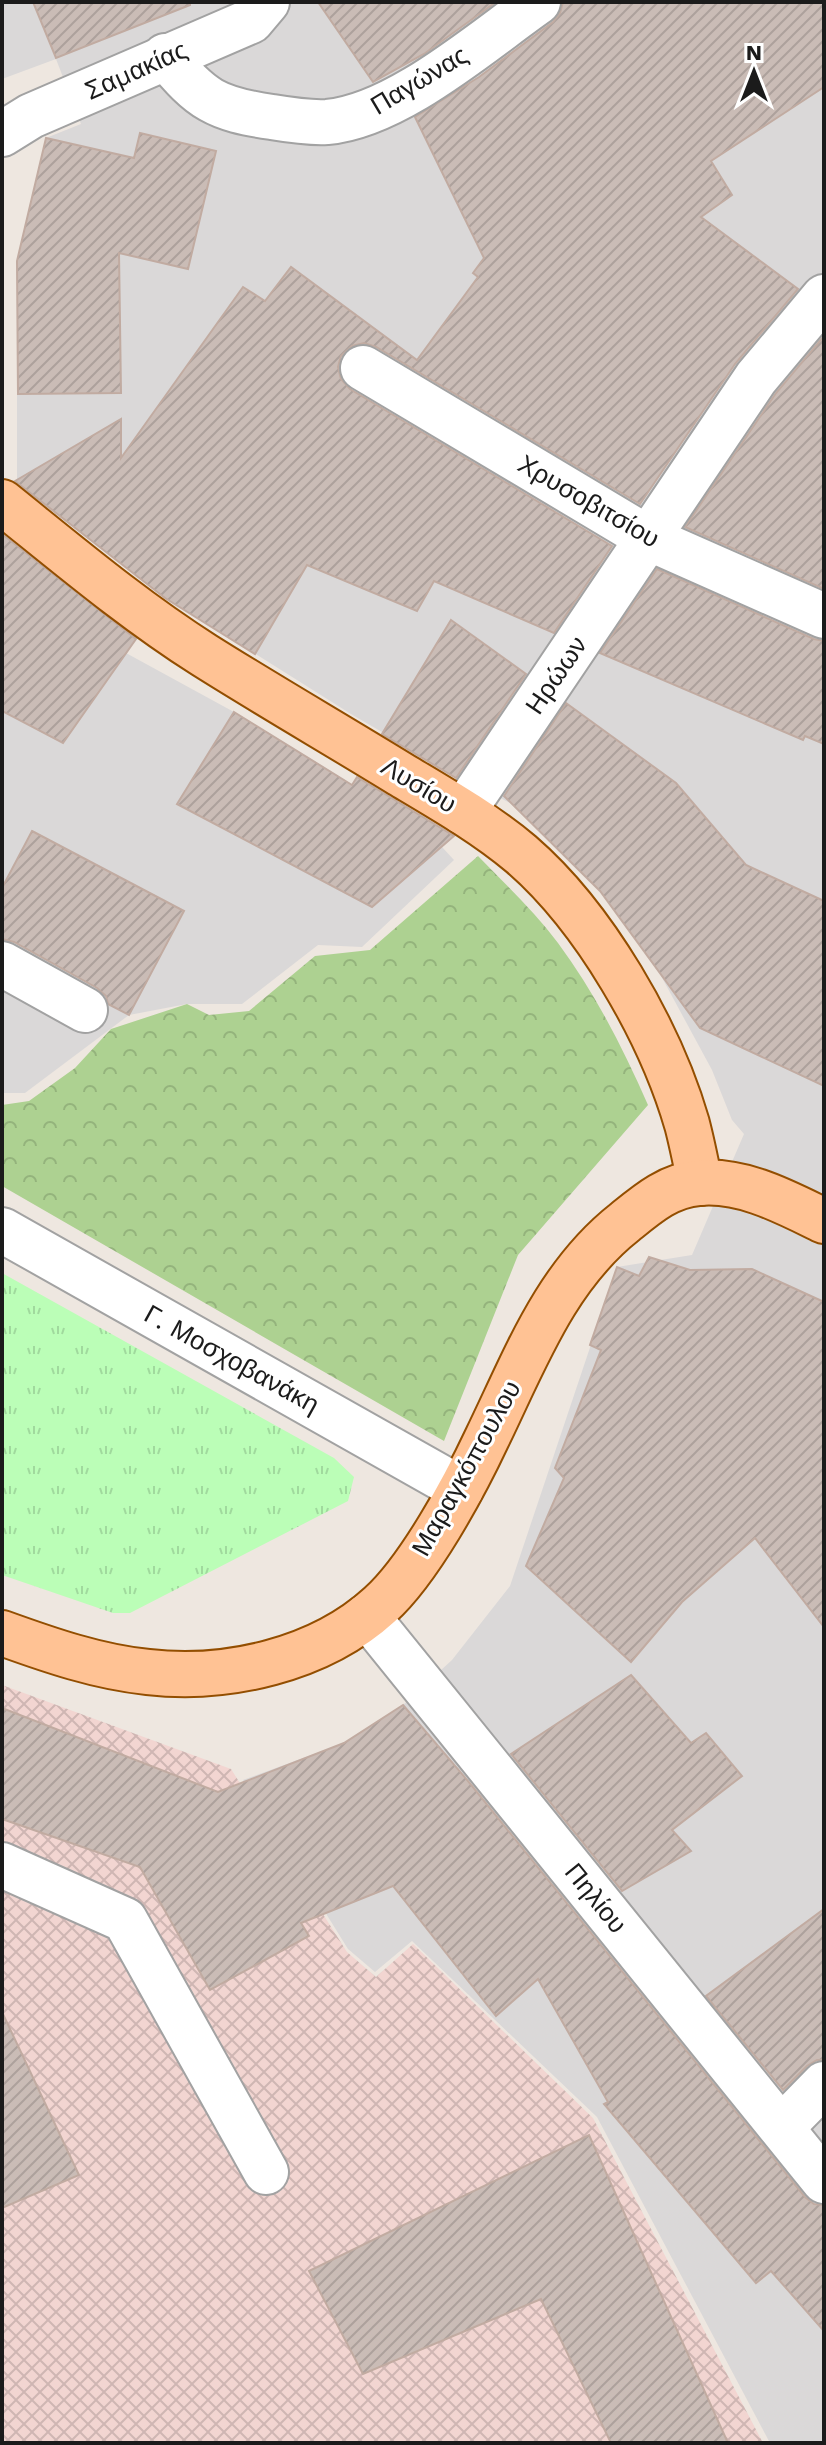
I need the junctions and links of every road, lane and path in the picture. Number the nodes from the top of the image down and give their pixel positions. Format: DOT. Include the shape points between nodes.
graph roads {
  1 [pos="267,2"];
  2 [pos="538,2"];
  3 [pos="165,56"];
  4 [pos="2,134"];
  5 [pos="824,297"];
  6 [pos="363,368"];
  7 [pos="2,502"];
  8 [pos="648,538"];
  9 [pos="824,616"];
  10 [pos="463,812"];
  11 [pos="2,964"];
  12 [pos="85,1010"];
  13 [pos="700,1183"];
  14 [pos="824,1221"];
  15 [pos="2,1230"];
  16 [pos="461,1489"];
  17 [pos="367,1616"];
  18 [pos="2,1633"];
  19 [pos="2,1865"];
  20 [pos="824,2084"];
  21 [pos="782,2127"];
  22 [pos="266,2172"];
  23 [pos="824,2181"];
  1 -- 3 [label="street, Σαμακίας" via="251,21"];
  2 -- 3 [label="street, Παγώνας" via="412,90 362,115 328,122 220,106 194,90"];
  3 -- 4 [label="street, Σαμακίας"];
  5 -- 8 [label="street, Ηρώων" via="756,378"];
  6 -- 8 [label="street, Χρυσοβιτσίου"];
  7 -- 10 [label="main road, Λυσίου" via="154,622"];
  8 -- 9 [label="street, Χρυσοβιτσίου"];
  8 -- 10 [label="street, Ηρώων"];
  10 -- 13 [label="main road, Λυσίου" via="521,854 551,884 579,914 613,966 677,1097"];
  11 -- 12 [label="street"];
  13 -- 14 [label="main road, Μαραγκόπουλου" via="744,1187"];
  13 -- 16 [label="main road, Μαραγκόπουλου" via="649,1203 580,1265 547,1314"];
  15 -- 16 [label="street, Γ. Μοσχοβανάκη"];
  16 -- 17 [label="main road, Μαραγκόπουλου" via="411,1570"];
  17 -- 18 [label="main road, Μαραγκόπουλου" via="308,1650 270,1663 186,1674 103,1664"];
  17 -- 21 [label="street, Πηλίου"];
  19 -- 22 [label="street" via="125,1920"];
  20 -- 21 [label="street"];
  21 -- 23 [label="street, Πηλίου"];
}
